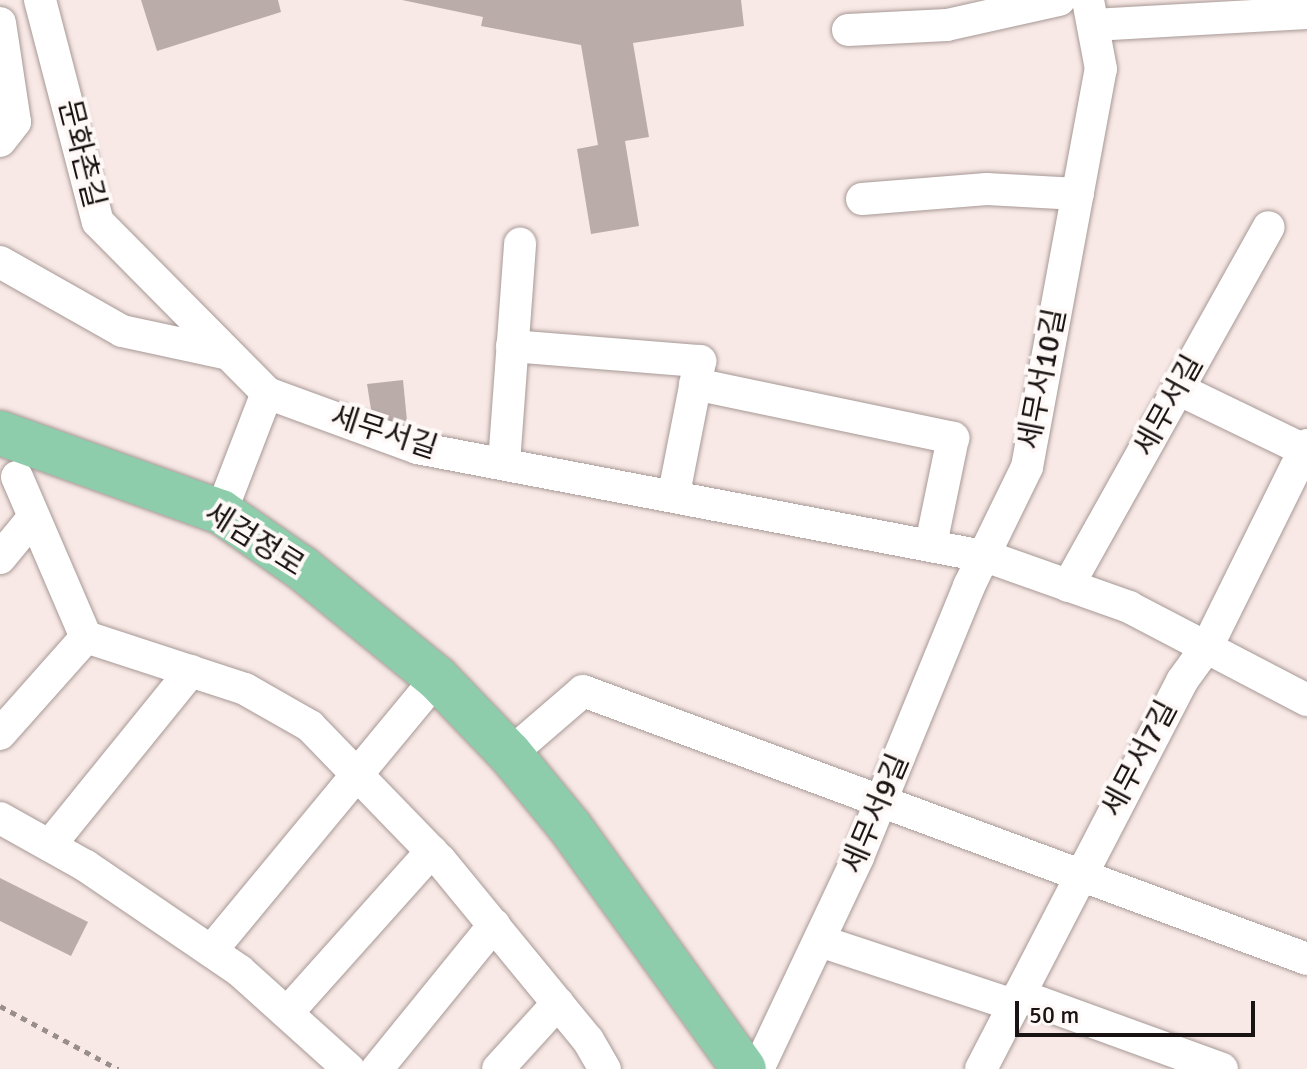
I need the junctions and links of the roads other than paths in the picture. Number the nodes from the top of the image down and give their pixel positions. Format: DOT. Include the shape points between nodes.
graph roads {
  1 [pos="1059,0"];
  2 [pos="46,7"];
  3 [pos="1091,13"];
  4 [pos="1307,13"];
  5 [pos="0,23"];
  6 [pos="848,30"];
  7 [pos="0,141"];
  8 [pos="1078,194"];
  9 [pos="862,199"];
  10 [pos="1269,227"];
  11 [pos="520,244"];
  12 [pos="0,262"];
  13 [pos="512,346"];
  14 [pos="228,354"];
  15 [pos="695,384"];
  16 [pos="1178,389"];
  17 [pos="267,393"];
  18 [pos="0,433"];
  19 [pos="1306,447"];
  20 [pos="69,457"];
  21 [pos="504,463"];
  22 [pos="9,480"];
  23 [pos="674,494"];
  24 [pos="221,512"];
  25 [pos="33,518"];
  26 [pos="931,544"];
  27 [pos="988,557"];
  28 [pos="0,558"];
  29 [pos="1068,586"];
  30 [pos="86,637"];
  31 [pos="1208,645"];
  32 [pos="191,671"];
  33 [pos="437,678"];
  34 [pos="1307,700"];
  35 [pos="0,734"];
  36 [pos="510,754"];
  37 [pos="359,773"];
  38 [pos="881,804"];
  39 [pos="0,818"];
  40 [pos="50,845"];
  41 [pos="432,851"];
  42 [pos="1078,877"];
  43 [pos="494,925"];
  44 [pos="820,941"];
  45 [pos="211,951"];
  46 [pos="1307,959"];
  47 [pos="1016,1000"];
  48 [pos="558,1003"];
  49 [pos="287,1013"];
  50 [pos="349,1069"];
  51 [pos="377,1069"];
  52 [pos="498,1069"];
  53 [pos="605,1069"];
  54 [pos="744,1069"];
  55 [pos="758,1069"];
  56 [pos="981,1069"];
  57 [pos="1222,1069"];
  1 -- 6 [label="street" via="947,25"];
  2 -- 14 [label="street, 문화촌길" via="98,222"];
  3 -- 4 [label="street, 세무서10길"];
  3 -- 8 [label="street, 세무서10길" via="1101,69"];
  5 -- 7 [label="street, 문화촌길" via="15,122"];
  8 -- 9 [label="street" via="987,189"];
  8 -- 27 [label="street, 세무서10길" via="1027,467"];
  10 -- 16 [label="street, 세무서길"];
  11 -- 13 [label="street"];
  12 -- 14 [label="street" via="122,331"];
  13 -- 15 [label="street" via="700,361"];
  13 -- 21 [label="street"];
  14 -- 17 [label="street, 문화촌길"];
  15 -- 23 [label="street"];
  15 -- 26 [label="street" via="953,438"];
  16 -- 19 [label="street"];
  16 -- 29 [label="street, 세무서길"];
  17 -- 21 [label="street, 세무서길" via="417,448"];
  17 -- 24 [label="street"];
  18 -- 20 [label="main road, 세검정로"];
  19 -- 31 [label="street, 세무서7길"];
  20 -- 22 [label="street"];
  20 -- 24 [label="main road, 세검정로"];
  21 -- 23 [label="street, 세무서길"];
  22 -- 25 [label="street"];
  23 -- 26 [label="street, 세무서길"];
  24 -- 33 [label="main road, 세검정로" via="302,568"];
  25 -- 28 [label="street"];
  25 -- 30 [label="street"];
  26 -- 27 [label="street, 세무서길"];
  27 -- 29 [label="street, 세무서길"];
  27 -- 38 [label="street, 세무서9길" via="969,586"];
  29 -- 31 [label="street, 세무서길"];
  30 -- 32 [label="street"];
  30 -- 35 [label="street"];
  31 -- 34 [label="street, 세무서길"];
  31 -- 42 [label="street, 세무서7길" via="1182,681"];
  32 -- 37 [label="street" via="245,689 310,726"];
  32 -- 40 [label="street"];
  33 -- 36 [label="main road, 세검정로"];
  33 -- 37 [label="street"];
  36 -- 38 [label="street" via="583,691"];
  36 -- 54 [label="main road, 세검정로" via="570,827"];
  37 -- 41 [label="street"];
  37 -- 45 [label="street"];
  38 -- 42 [label="street"];
  38 -- 44 [label="street, 세무서9길"];
  39 -- 40 [label="street"];
  40 -- 45 [label="street"];
  41 -- 43 [label="street"];
  41 -- 49 [label="street"];
  42 -- 46 [label="street"];
  42 -- 47 [label="street, 세무서7길"];
  43 -- 48 [label="street"];
  43 -- 51 [label="street"];
  44 -- 47 [label="street"];
  44 -- 55 [label="street, 세무서9길"];
  45 -- 49 [label="street"];
  47 -- 56 [label="street, 세무서7길"];
  47 -- 57 [label="street"];
  48 -- 52 [label="street"];
  48 -- 53 [label="street"];
  49 -- 50 [label="street"];
}
